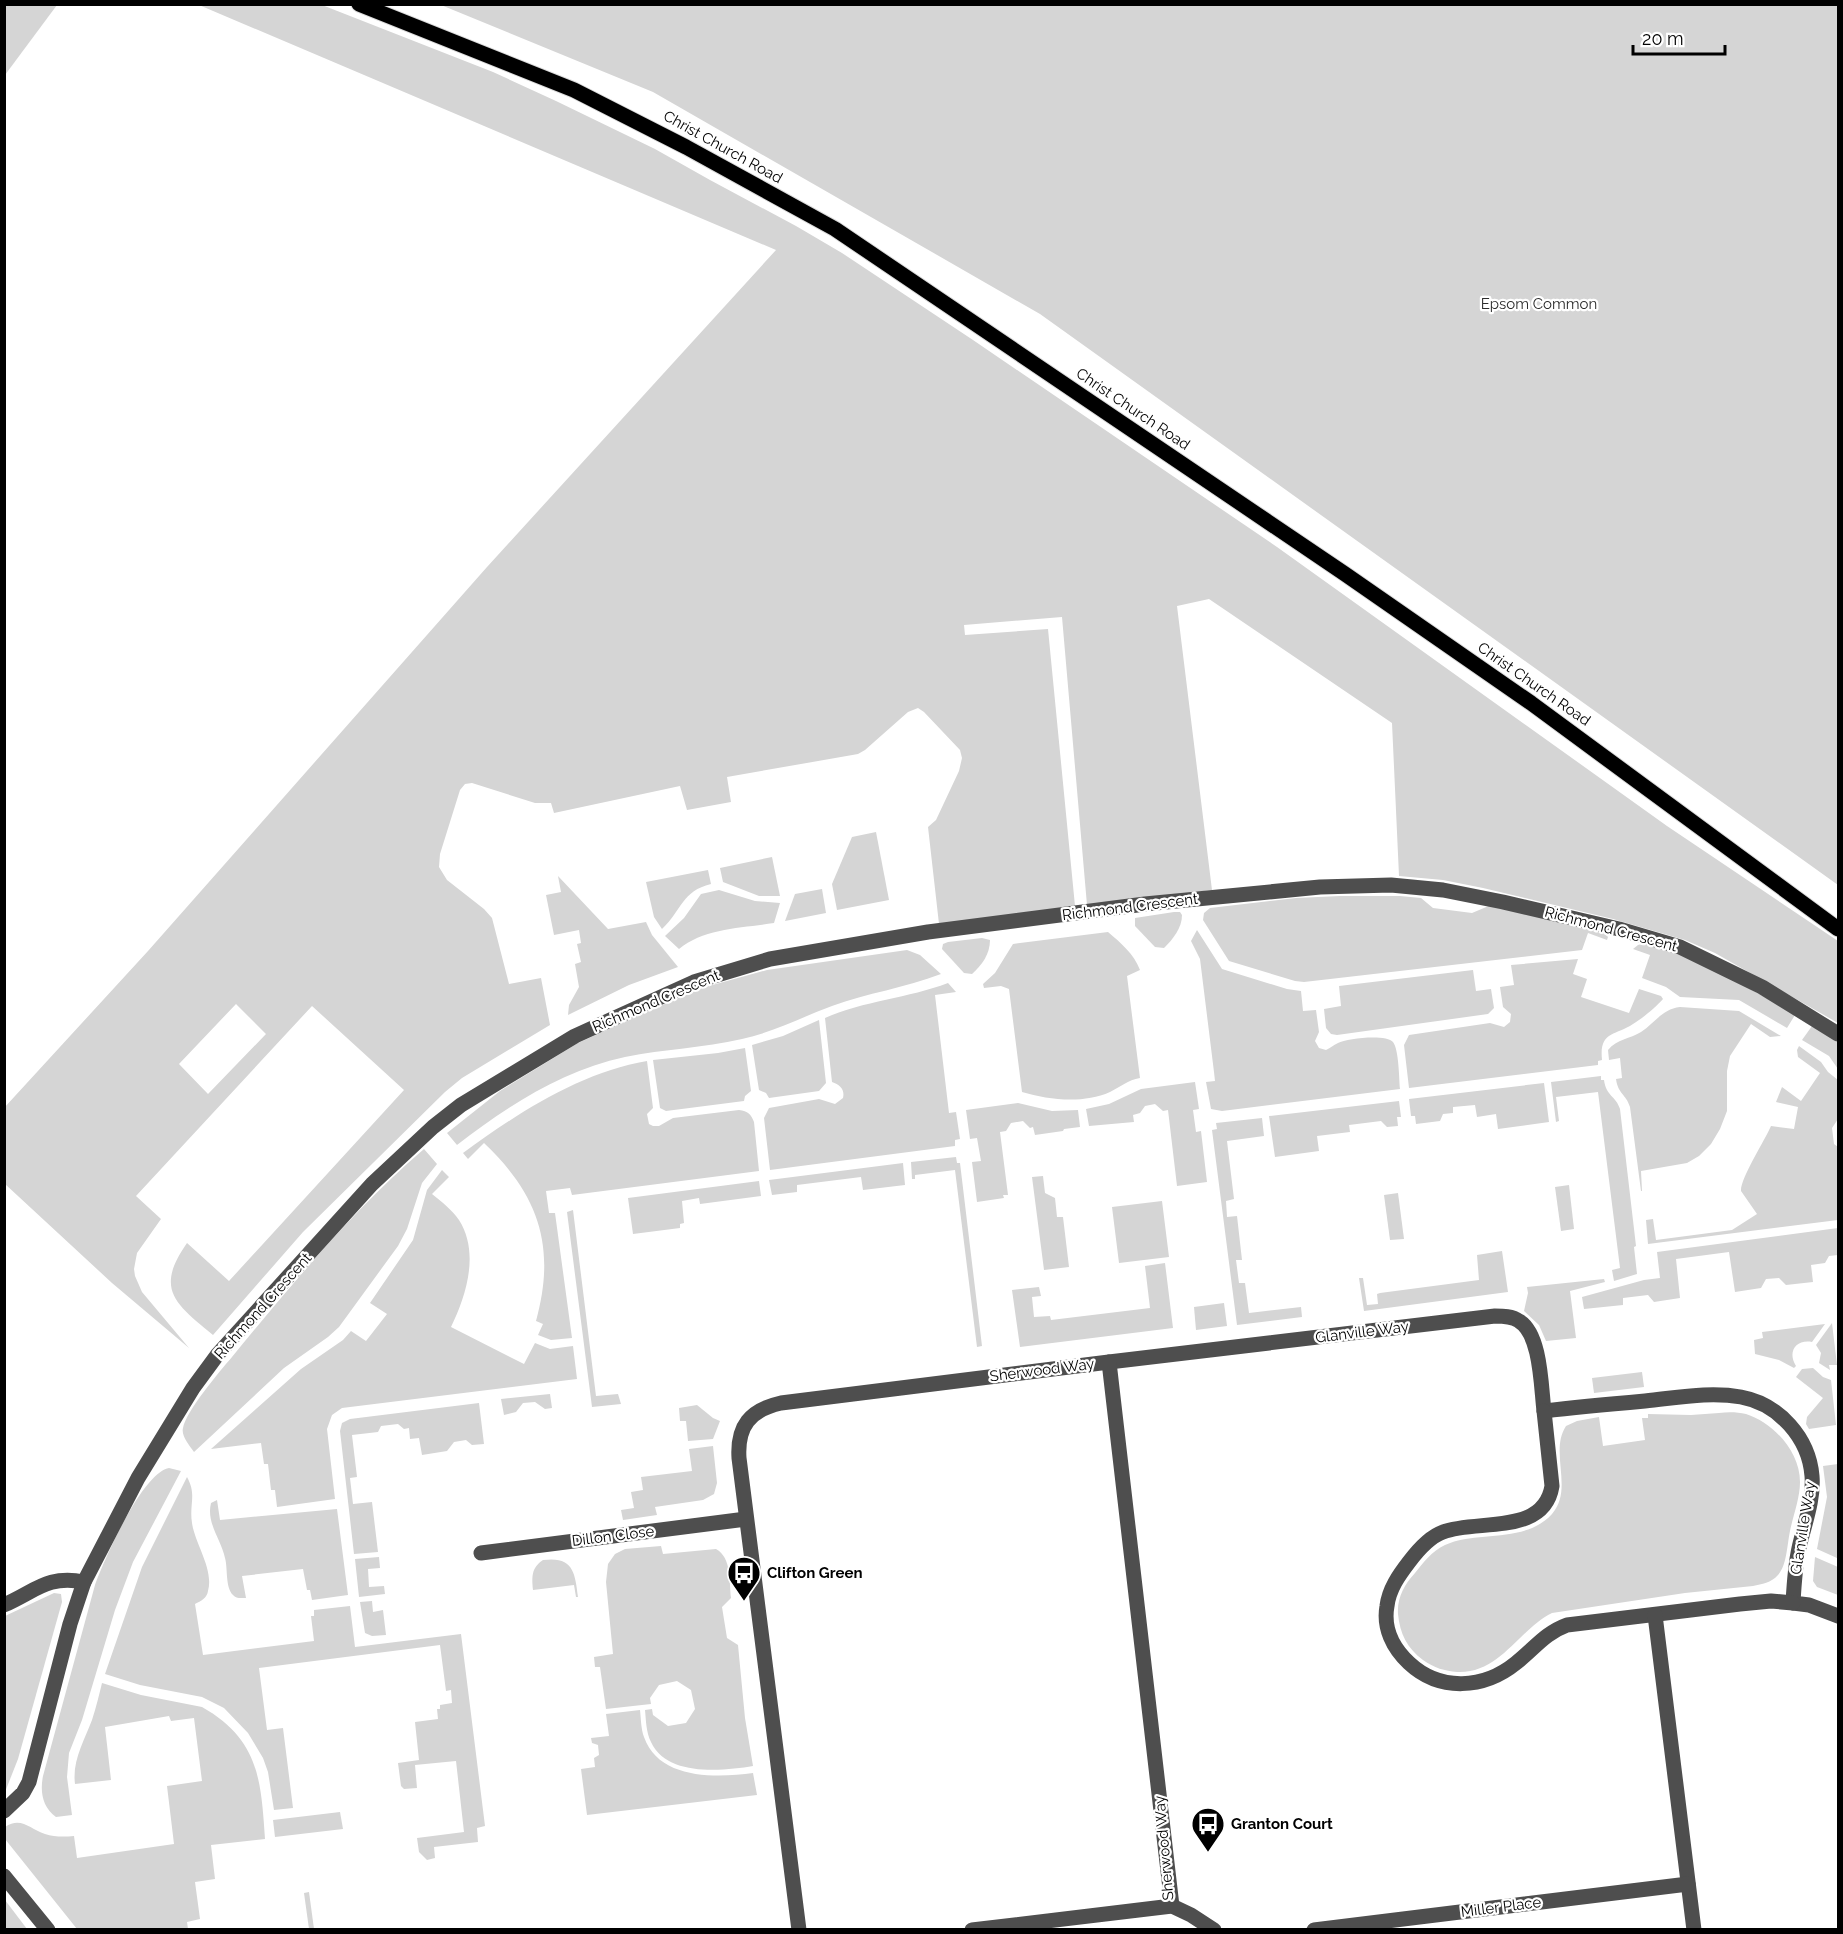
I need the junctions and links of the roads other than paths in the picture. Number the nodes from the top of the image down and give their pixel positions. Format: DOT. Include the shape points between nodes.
graph roads {
  1 [pos="358,4"];
  2 [pos="1839,929"];
  3 [pos="1839,1034"];
  4 [pos="1109,1362"];
  5 [pos="1544,1411"];
  6 [pos="746,1519"];
  7 [pos="481,1553"];
  8 [pos="84,1582"];
  9 [pos="1793,1603"];
  10 [pos="4,1605"];
  11 [pos="1655,1615"];
  12 [pos="1839,1616"];
  13 [pos="4,1811"];
  14 [pos="4,1876"];
  15 [pos="1688,1884"];
  16 [pos="1172,1906"];
  17 [pos="48,1929"];
  18 [pos="799,1929"];
  19 [pos="972,1929"];
  20 [pos="1214,1929"];
  21 [pos="1324,1929"];
  22 [pos="1694,1929"];
  1 -- 2 [label="main road, Christ Church Road" via="574,90 835,229 1532,703"];
  3 -- 8 [label="street, Richmond Crescent" via="1762,987 1680,947 1513,904 1405,886 1320,886 928,932 770,959 716,975 575,1036 461,1105 393,1162 218,1354 138,1478"];
  4 -- 5 [label="street, Glanville Way" via="1507,1317 1522,1323 1532,1336"];
  4 -- 6 [label="street, Sherwood Way" via="781,1403 756,1411 747,1421 739,1443"];
  4 -- 16 [label="street, Sherwood Way"];
  5 -- 9 [label="street, Glanville Way" via="1717,1395 1746,1398 1780,1415 1803,1442 1812,1476"];
  5 -- 11 [label="street, Glanville Way" via="1552,1486 1546,1503 1524,1519 1452,1529 1431,1539 1404,1568 1392,1588 1386,1614 1390,1638 1419,1672 1439,1682 1466,1684 1502,1672 1556,1629"];
  6 -- 7 [label="street, Dillon Close"];
  6 -- 18 [label="street, Sherwood Way"];
  8 -- 10 [label="street" via="53,1581"];
  8 -- 13 [label="street, Richmond Crescent" via="29,1782"];
  9 -- 11 [label="street, Glanville Way" via="1746,1603"];
  9 -- 12 [label="street, Glanville Way"];
  11 -- 15 [label="street"];
  14 -- 17 [label="street"];
  15 -- 21 [label="street, Miller Place"];
  15 -- 22 [label="street"];
  16 -- 19 [label="street, Sherwood Way"];
  16 -- 20 [label="street"];
}
